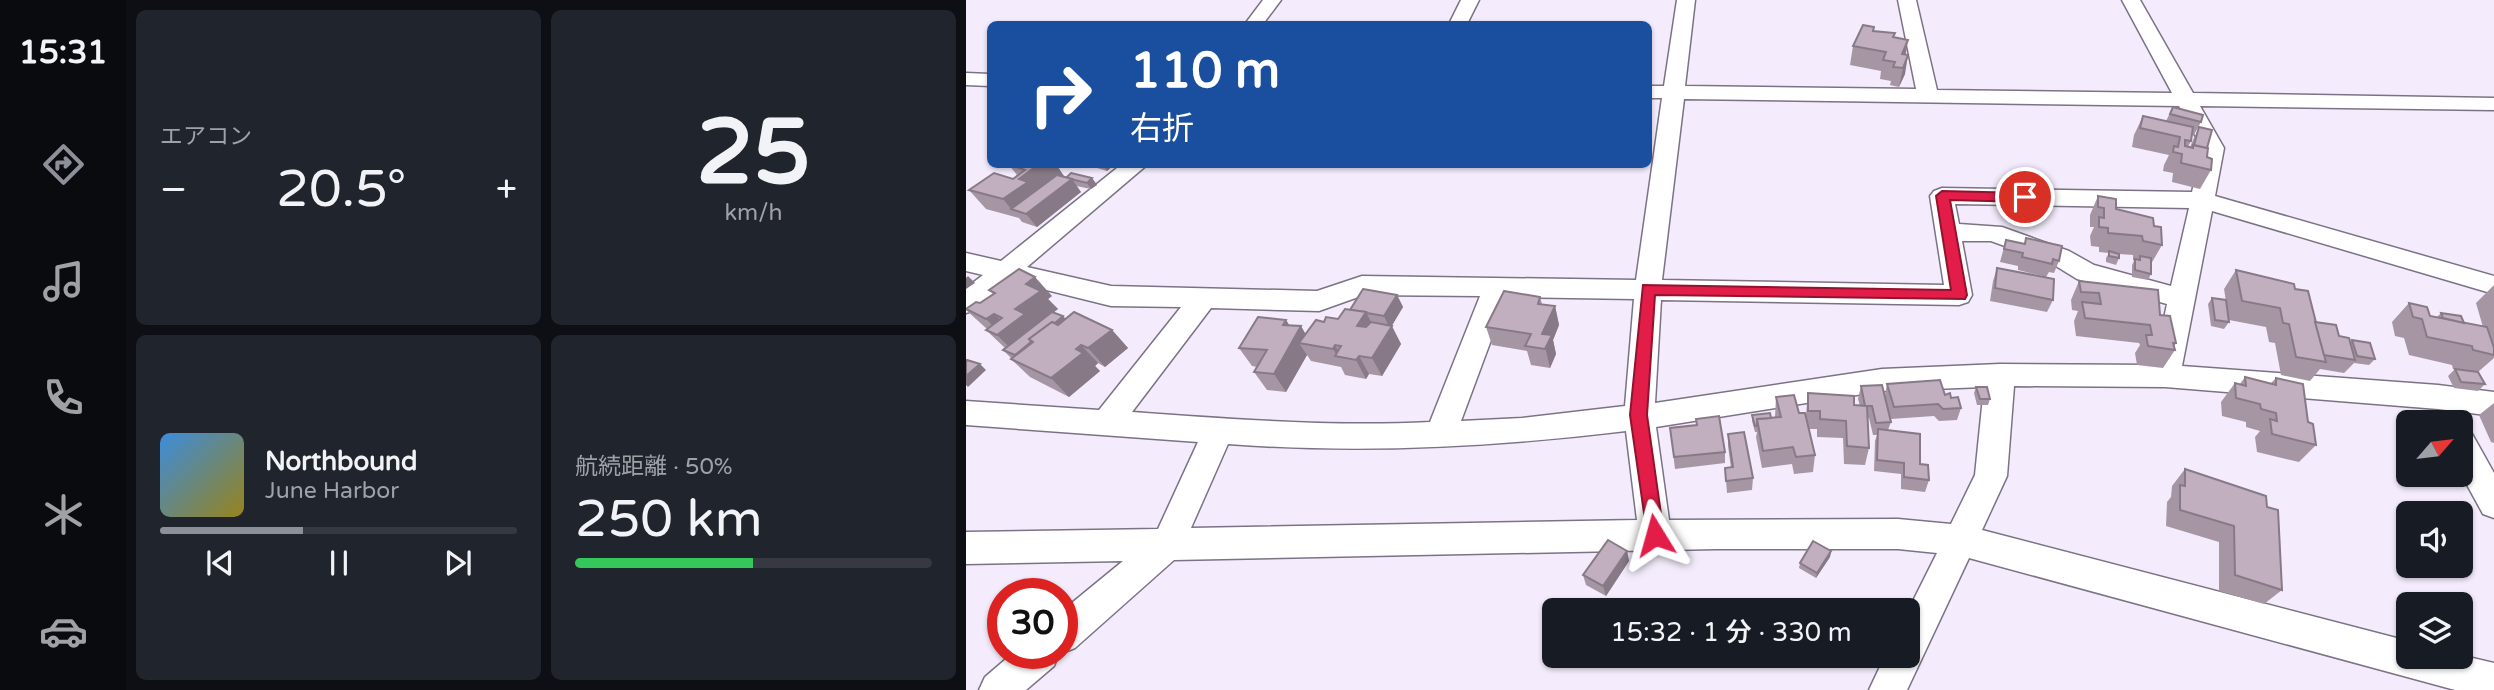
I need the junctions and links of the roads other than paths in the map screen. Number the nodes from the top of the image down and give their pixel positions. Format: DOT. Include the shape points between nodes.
graph roads {
  1 [pos="1272,0"];
  2 [pos="1470,0"];
  3 [pos="1686,0"];
  4 [pos="1908,0"];
  5 [pos="2131,0"];
  6 [pos="1256,21"];
  7 [pos="1460,21"];
  8 [pos="966,79"];
  9 [pos="987,80"];
  10 [pos="1660,92"];
  11 [pos="1928,96"];
  12 [pos="2185,98"];
  13 [pos="2494,104"];
  14 [pos="1132,168"];
  15 [pos="2202,200"];
  16 [pos="1949,232"];
  17 [pos="966,262"];
  18 [pos="1008,271"];
  19 [pos="2494,285"];
  20 [pos="1497,287"];
  21 [pos="1648,289"];
  22 [pos="1205,298"];
  23 [pos="2181,298"];
  24 [pos="966,303"];
  25 [pos="2000,375"];
  26 [pos="2165,376"];
  27 [pos="2494,404"];
  28 [pos="2444,410"];
  29 [pos="966,413"];
  30 [pos="1639,415"];
  31 [pos="1108,421"];
  32 [pos="1219,430"];
  33 [pos="1441,434"];
  34 [pos="2473,465"];
  35 [pos="2494,504"];
  36 [pos="1655,535"];
  37 [pos="1960,540"];
  38 [pos="1168,543"];
  39 [pos="966,548"];
  40 [pos="1078,621"];
  41 [pos="1920,624"];
  42 [pos="1898,668"];
  43 [pos="1022,669"];
  44 [pos="2494,682"];
  45 [pos="998,690"];
  46 [pos="1888,690"];
  1 -- 6 [label="street"];
  2 -- 7 [label="street"];
  3 -- 10 [label="street"];
  4 -- 11 [label="street"];
  5 -- 12 [label="street"];
  8 -- 9 [label="street"];
  10 -- 11 [label="street"];
  10 -- 21 [label="street"];
  11 -- 12 [label="street"];
  12 -- 13 [label="street"];
  12 -- 15 [label="street" via="2213,148"];
  14 -- 18 [label="street"];
  15 -- 16 [label="street" via="1942,196"];
  15 -- 19 [label="street"];
  15 -- 23 [label="street"];
  16 -- 21 [label="street" via="1959,295"];
  16 -- 23 [label="street" via="1993,233 2060,257 2086,272"];
  17 -- 18 [label="street"];
  18 -- 22 [label="street" via="1111,296"];
  18 -- 24 [label="street"];
  20 -- 21 [label="street"];
  20 -- 22 [label="street" via="1362,285 1319,301"];
  20 -- 33 [label="street"];
  21 -- 30 [label="street"];
  22 -- 31 [label="street"];
  23 -- 26 [label="street"];
  25 -- 26 [label="street"];
  25 -- 30 [label="street" via="1882,380"];
  25 -- 37 [label="street" via="1991,476"];
  26 -- 28 [label="street"];
  27 -- 28 [label="street"];
  29 -- 31 [label="street"];
  30 -- 33 [label="street" via="1522,432"];
  30 -- 36 [label="street"];
  31 -- 32 [label="street"];
  32 -- 33 [label="street"];
  32 -- 38 [label="street"];
  34 -- 35 [label="street"];
  36 -- 37 [label="street" via="1898,534"];
  36 -- 38 [label="street"];
  37 -- 41 [label="street"];
  37 -- 44 [label="street"];
  38 -- 39 [label="street"];
  38 -- 40 [label="street"];
  42 -- 46 [label="street"];
  43 -- 45 [label="street"];
}
